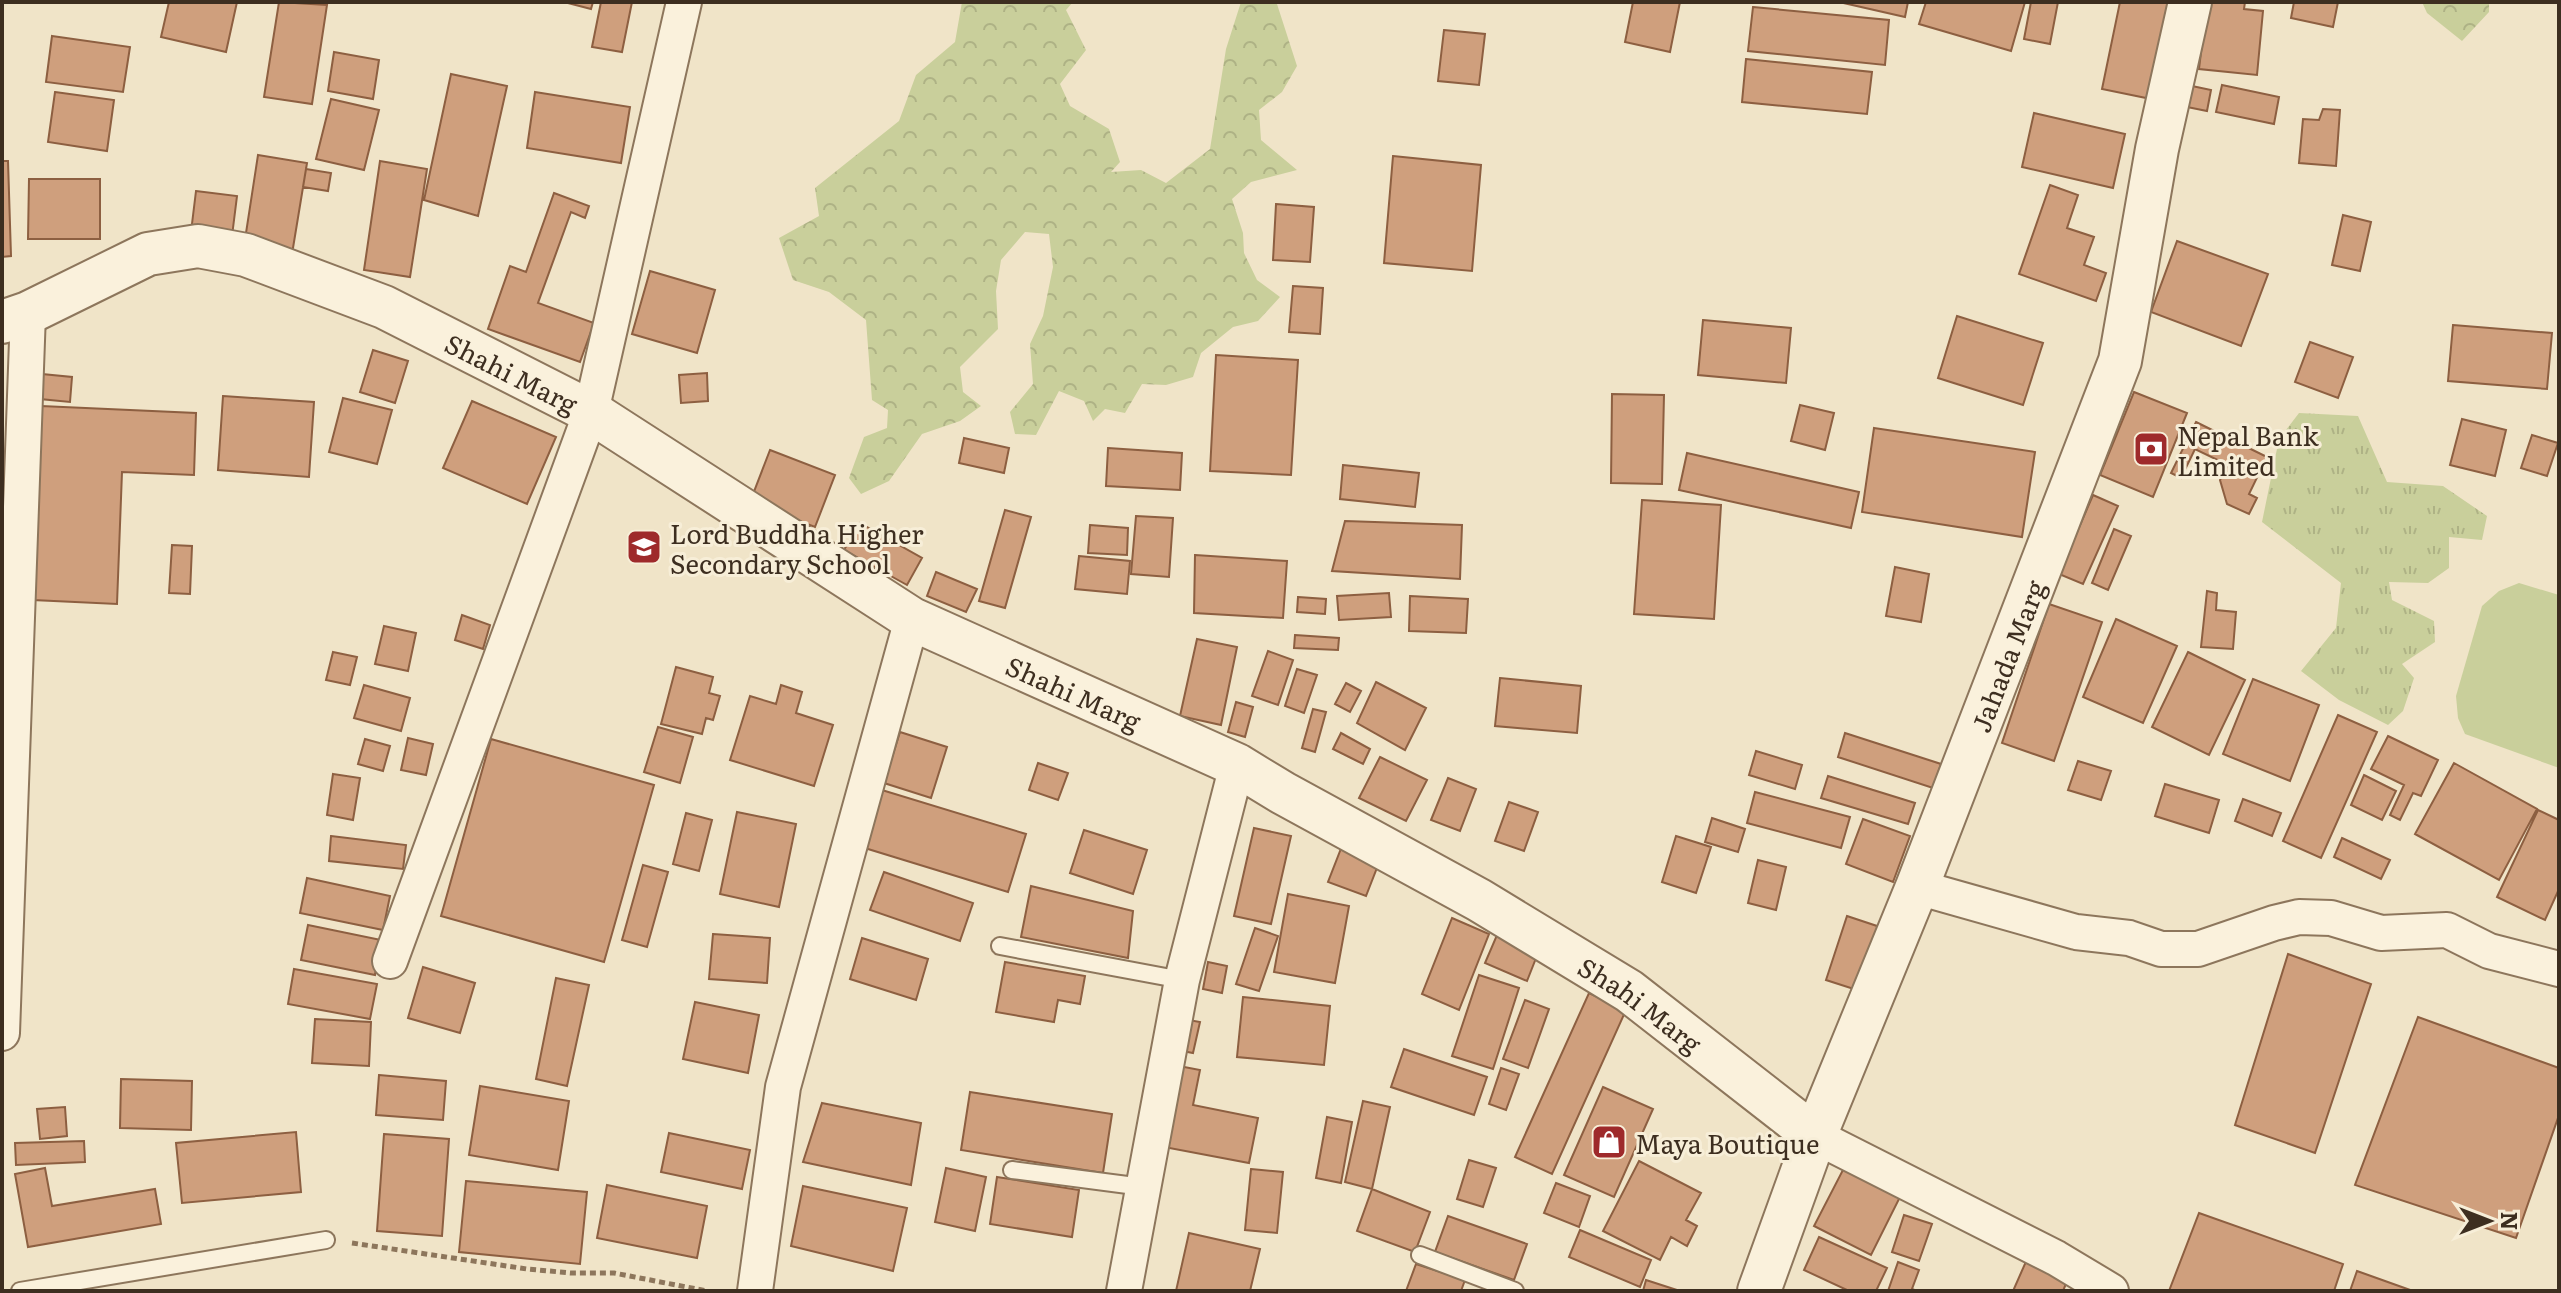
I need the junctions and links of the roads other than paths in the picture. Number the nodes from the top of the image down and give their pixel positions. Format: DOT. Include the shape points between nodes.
graph roads {
  1 [pos="684,2"];
  2 [pos="2190,2"];
  3 [pos="15,318"];
  4 [pos="591,412"];
  5 [pos="912,619"];
  6 [pos="1237,765"];
  7 [pos="1917,887"];
  8 [pos="1000,946"];
  9 [pos="390,961"];
  10 [pos="2559,969"];
  11 [pos="1182,980"];
  12 [pos="2,1033"];
  13 [pos="1815,1136"];
  14 [pos="1012,1170"];
  15 [pos="1143,1187"];
  16 [pos="326,1240"];
  17 [pos="1420,1255"];
  18 [pos="20,1291"];
  19 [pos="755,1291"];
  20 [pos="1124,1291"];
  21 [pos="1515,1291"];
  22 [pos="1759,1291"];
  23 [pos="2111,1291"];
  1 -- 4 [label="street"];
  2 -- 7 [label="street, Jahada Marg" via="2157,149 2120,361"];
  3 -- 4 [label="street, Shahi Marg" via="148,254 198,246 246,255 384,307"];
  3 -- 12 [label="street"];
  4 -- 5 [label="street, Shahi Marg"];
  4 -- 9 [label="street"];
  5 -- 6 [label="street, Shahi Marg"];
  5 -- 19 [label="street" via="783,1087"];
  6 -- 11 [label="street"];
  6 -- 13 [label="street, Shahi Marg" via="1629,991"];
  7 -- 10 [label="street" via="2076,932 2129,938 2161,949 2198,949 2299,917 2331,918 2381,933 2447,930 2489,951"];
  7 -- 13 [label="street, Jahada Marg"];
  8 -- 11 [label="lane"];
  11 -- 15 [label="street"];
  13 -- 22 [label="street, Jahada Marg"];
  13 -- 23 [label="street, Shahi Marg"];
  14 -- 15 [label="lane"];
  15 -- 20 [label="street"];
  16 -- 18 [label="lane"];
  17 -- 21 [label="lane"];
}
